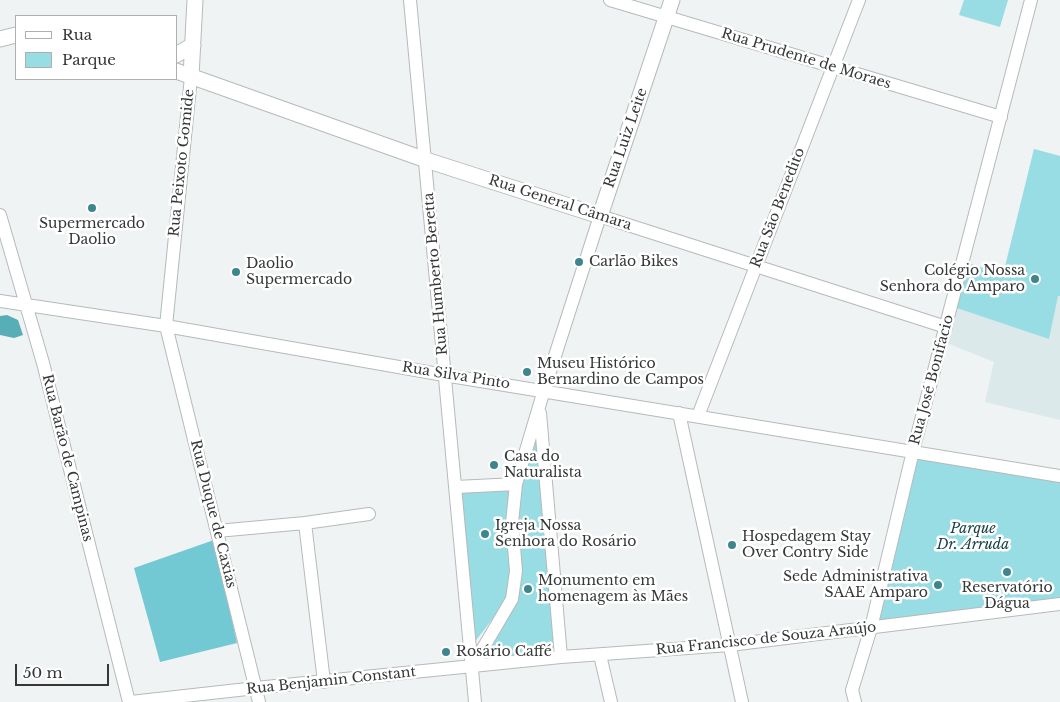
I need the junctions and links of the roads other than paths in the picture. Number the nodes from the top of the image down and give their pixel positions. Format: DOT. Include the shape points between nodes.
graph roads {
  1 [pos="195,0"];
  2 [pos="410,0"];
  3 [pos="610,0"];
  4 [pos="672,0"];
  5 [pos="859,0"];
  6 [pos="1031,0"];
  7 [pos="666,18"];
  8 [pos="15,35"];
  9 [pos="0,39"];
  10 [pos="193,46"];
  11 [pos="178,54"];
  12 [pos="833,67"];
  13 [pos="178,72"];
  14 [pos="191,77"];
  15 [pos="1001,117"];
  16 [pos="426,160"];
  17 [pos="0,215"];
  18 [pos="600,216"];
  19 [pos="756,266"];
  20 [pos="0,301"];
  21 [pos="26,305"];
  22 [pos="166,326"];
  23 [pos="946,327"];
  24 [pos="444,375"];
  25 [pos="544,390"];
  26 [pos="539,405"];
  27 [pos="679,413"];
  28 [pos="698,416"];
  29 [pos="913,451"];
  30 [pos="1060,476"];
  31 [pos="516,484"];
  32 [pos="456,487"];
  33 [pos="369,514"];
  34 [pos="305,523"];
  35 [pos="217,531"];
  36 [pos="1060,604"];
  37 [pos="870,628"];
  38 [pos="730,645"];
  39 [pos="600,655"];
  40 [pos="561,657"];
  41 [pos="472,667"];
  42 [pos="324,682"];
  43 [pos="256,688"];
  44 [pos="130,702"];
  45 [pos="259,702"];
  46 [pos="476,702"];
  47 [pos="610,702"];
  48 [pos="742,702"];
  49 [pos="855,702"];
  1 -- 10 [label="street, Rua Peixoto Gomide"];
  2 -- 16 [label="street, Rua Humberto Beretta"];
  3 -- 7 [label="street, Rua Prudente de Moraes"];
  4 -- 7 [label="street, Rua Luiz Leite"];
  5 -- 12 [label="street, Rua São Benedito"];
  6 -- 15 [label="street, Rua José Bonifacio"];
  7 -- 12 [label="street, Rua Prudente de Moraes"];
  7 -- 18 [label="street, Rua Luiz Leite"];
  8 -- 9 [label="street"];
  10 -- 11 [label="street"];
  10 -- 14 [label="street, Rua Peixoto Gomide"];
  12 -- 15 [label="street, Rua Prudente de Moraes"];
  12 -- 19 [label="street, Rua São Benedito"];
  13 -- 14 [label="street, Rua General Câmara"];
  14 -- 16 [label="street, Rua General Câmara"];
  14 -- 22 [label="street, Rua Peixoto Gomide"];
  15 -- 23 [label="street, Rua José Bonifacio"];
  16 -- 18 [label="street, Rua General Câmara"];
  16 -- 24 [label="street, Rua Humberto Beretta"];
  17 -- 21 [label="street, Rua Barão de Campinas"];
  18 -- 19 [label="street, Rua General Câmara"];
  18 -- 25 [label="street, Rua Luiz Leite"];
  19 -- 23 [label="street, Rua General Câmara"];
  19 -- 28 [label="street, Rua São Benedito"];
  20 -- 21 [label="street, Rua Silva Pinto"];
  21 -- 22 [label="street, Rua Silva Pinto"];
  21 -- 44 [label="street, Rua Barão de Campinas"];
  22 -- 24 [label="street, Rua Silva Pinto"];
  22 -- 35 [label="street, Rua Duque de Caxias"];
  23 -- 29 [label="street, Rua José Bonifacio"];
  24 -- 25 [label="street, Rua Silva Pinto"];
  24 -- 32 [label="street, Rua Humberto Beretta"];
  25 -- 26 [label="street, Rua Luiz Leite"];
  25 -- 27 [label="street, Rua Silva Pinto"];
  26 -- 31 [label="street, Rua Luiz Leite"];
  26 -- 40 [label="street"];
  27 -- 28 [label="street, Rua Silva Pinto"];
  27 -- 38 [label="street"];
  28 -- 29 [label="street, Rua Silva Pinto"];
  29 -- 30 [label="street, Rua Silva Pinto"];
  29 -- 37 [label="street, Rua José Bonifacio"];
  31 -- 32 [label="street"];
  31 -- 41 [label="street, Rua Luiz Leite" via="512,523 516,572 512,599"];
  32 -- 41 [label="street, Rua Humberto Beretta"];
  33 -- 34 [label="street"];
  34 -- 35 [label="street"];
  34 -- 42 [label="street"];
  35 -- 43 [label="street, Rua Duque de Caxias"];
  36 -- 37 [label="street, Rua Francisco de Souza Araújo"];
  37 -- 38 [label="street, Rua Francisco de Souza Araújo"];
  37 -- 49 [label="street, Rua José Bonifacio" via="852,690"];
  38 -- 39 [label="street, Rua Francisco de Souza Araújo"];
  38 -- 48 [label="street"];
  39 -- 40 [label="street, Rua Francisco de Souza Araújo"];
  39 -- 47 [label="street"];
  40 -- 41 [label="street, Rua Francisco de Souza Araújo"];
  41 -- 42 [label="street, Rua Benjamin Constant"];
  41 -- 46 [label="street, Rua Humberto Beretta"];
  42 -- 43 [label="street, Rua Benjamin Constant"];
  43 -- 44 [label="street, Rua Benjamin Constant"];
  43 -- 45 [label="street, Rua Duque de Caxias"];
}
